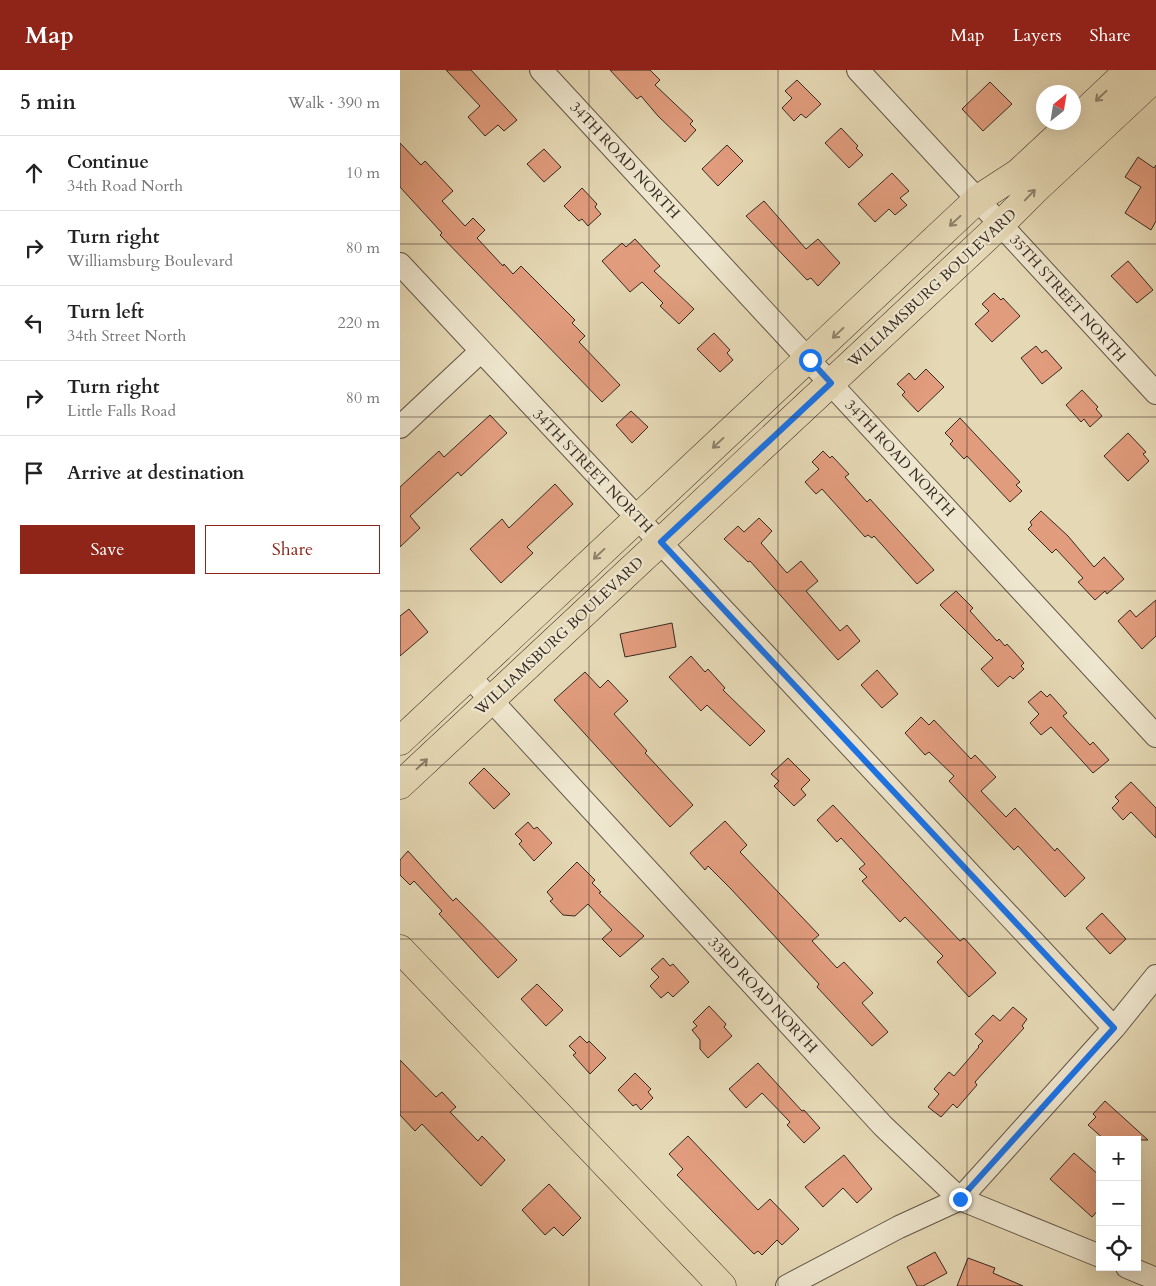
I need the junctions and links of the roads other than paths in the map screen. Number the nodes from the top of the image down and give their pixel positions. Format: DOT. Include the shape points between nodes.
graph roads {
  1 [pos="541,70"];
  2 [pos="858,70"];
  3 [pos="1129,70"];
  4 [pos="1156,77"];
  5 [pos="1081,115"];
  6 [pos="1064,130"];
  7 [pos="978,199"];
  8 [pos="1002,224"];
  9 [pos="400,264"];
  10 [pos="480,352"];
  11 [pos="810,360"];
  12 [pos="831,383"];
  13 [pos="1156,393"];
  14 [pos="400,427"];
  15 [pos="638,517"];
  16 [pos="661,542"];
  17 [pos="469,676"];
  18 [pos="491,699"];
  19 [pos="1156,736"];
  20 [pos="400,741"];
  21 [pos="400,785"];
  22 [pos="400,949"];
  23 [pos="1156,976"];
  24 [pos="1114,1028"];
  25 [pos="960,1199"];
  26 [pos="1096,1254"];
  27 [pos="1137,1271"];
  28 [pos="1156,1279"];
  29 [pos="722,1286"];
  30 [pos="787,1286"];
  1 -- 11 [label="street, 34TH ROAD NORTH"];
  2 -- 7 [label="street, 35TH STREET NORTH"];
  3 -- 5 [label="main road, WILLIAMSBURG BOULEVARD, one-way"];
  8 -- 4 [label="main road, WILLIAMSBURG BOULEVARD, one-way"];
  6 -- 7 [label="main road, WILLIAMSBURG BOULEVARD" via="1018,173"];
  7 -- 8 [label="street, 35TH STREET NORTH"];
  7 -- 11 [label="main road, WILLIAMSBURG BOULEVARD, one-way"];
  8 -- 12 [label="main road, WILLIAMSBURG BOULEVARD"];
  8 -- 13 [label="street, 35TH STREET NORTH"];
  9 -- 10 [label="street, 34TH STREET NORTH"];
  10 -- 14 [label="street"];
  10 -- 15 [label="street, 34TH STREET NORTH"];
  11 -- 12 [label="street, 34TH ROAD NORTH"];
  11 -- 15 [label="main road, WILLIAMSBURG BOULEVARD, one-way"];
  12 -- 16 [label="main road, WILLIAMSBURG BOULEVARD"];
  12 -- 19 [label="street, 34TH ROAD NORTH"];
  15 -- 16 [label="street, 34TH STREET NORTH"];
  15 -- 17 [label="main road, WILLIAMSBURG BOULEVARD, one-way"];
  16 -- 18 [label="main road, WILLIAMSBURG BOULEVARD"];
  16 -- 24 [label="street, 34TH STREET NORTH"];
  17 -- 18 [label="street, 33RD ROAD NORTH"];
  17 -- 20 [label="main road, WILLIAMSBURG BOULEVARD"];
  21 -- 18 [label="main road, WILLIAMSBURG BOULEVARD, one-way"];
  18 -- 25 [label="street, 33RD ROAD NORTH" via="883,1126"];
  22 -- 29 [label="main road"];
  23 -- 24 [label="street"];
  24 -- 25 [label="street"];
  25 -- 26 [label="street, 33RD ROAD NORTH"];
  25 -- 30 [label="street"];
  27 -- 28 [label="street"];
}
